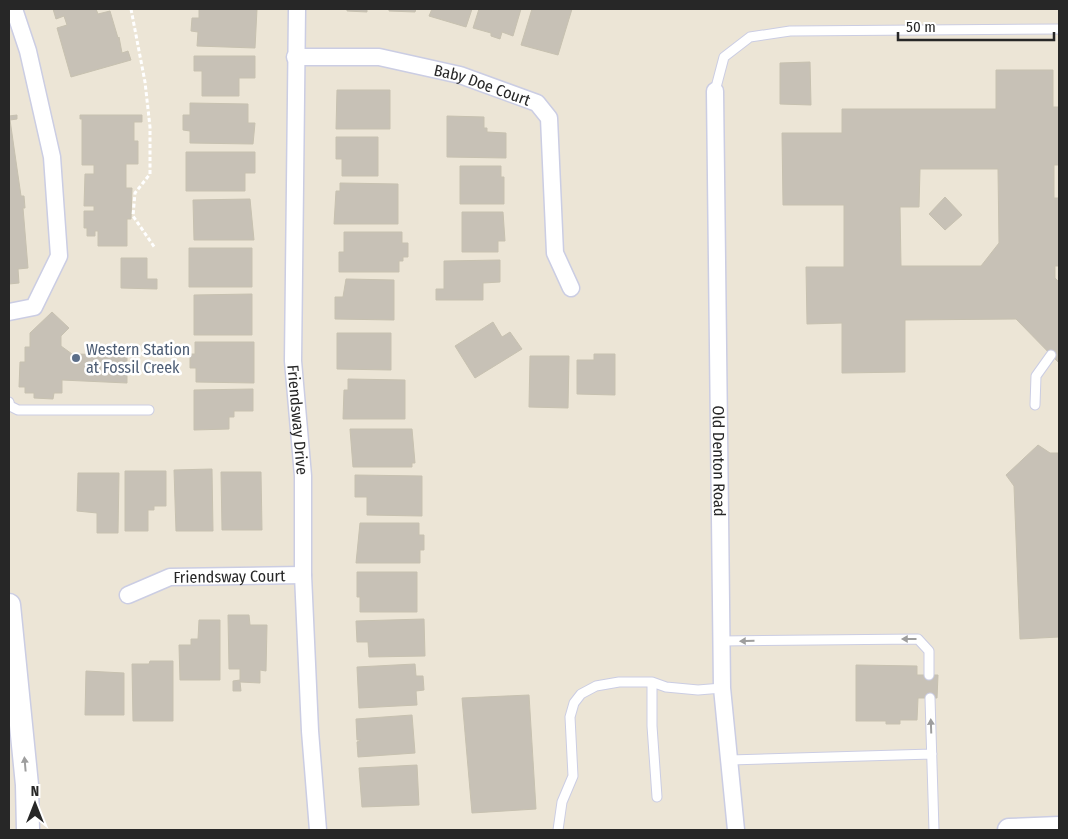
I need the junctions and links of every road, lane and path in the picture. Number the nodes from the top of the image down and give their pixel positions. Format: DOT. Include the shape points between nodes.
graph roads {
  1 [pos="14,9"];
  2 [pos="131,9"];
  3 [pos="297,9"];
  4 [pos="1059,29"];
  5 [pos="295,57"];
  6 [pos="715,91"];
  7 [pos="155,248"];
  8 [pos="571,288"];
  9 [pos="9,312"];
  10 [pos="1051,355"];
  11 [pos="9,402"];
  12 [pos="1035,405"];
  13 [pos="149,410"];
  14 [pos="303,575"];
  15 [pos="128,595"];
  16 [pos="9,605"];
  17 [pos="721,641"];
  18 [pos="929,675"];
  19 [pos="652,682"];
  20 [pos="722,688"];
  21 [pos="930,698"];
  22 [pos="932,754"];
  23 [pos="730,760"];
  24 [pos="657,797"];
  25 [pos="1059,828"];
  26 [pos="28,830"];
  27 [pos="318,830"];
  28 [pos="558,830"];
  29 [pos="736,830"];
  30 [pos="934,830"];
  31 [pos="1009,830"];
  1 -- 9 [label="street" via="28,51 52,157 59,256 34,307"];
  2 -- 7 [label="path" via="150,127 150,174 136,193 132,216"];
  3 -- 5 [label="street, Friendsway Drive"];
  4 -- 6 [label="lane" via="790,31 750,37 724,57"];
  5 -- 8 [label="street, Baby Doe Court" via="379,57 460,76 537,102 548,118 555,253"];
  5 -- 14 [label="street, Friendsway Drive" via="293,361 303,476"];
  6 -- 17 [label="street, Old Denton Road"];
  10 -- 12 [label="lane" via="1036,376"];
  11 -- 13 [label="lane" via="18,410"];
  14 -- 15 [label="street, Friendsway Court" via="170,577"];
  14 -- 27 [label="street, Friendsway Drive"];
  26 -- 16 [label="street, one-way"];
  18 -- 17 [label="lane, one-way" via="929,651 918,639"];
  17 -- 20 [label="street, Old Denton Road"];
  19 -- 20 [label="lane" via="666,687 698,690"];
  19 -- 24 [label="lane"];
  19 -- 28 [label="lane" via="596,686 581,694 574,703 570,717 573,776 562,802"];
  20 -- 23 [label="street, Old Denton Road"];
  22 -- 21 [label="lane, one-way"];
  22 -- 23 [label="lane"];
  22 -- 30 [label="lane"];
  23 -- 29 [label="street, Old Denton Road"];
  25 -- 31 [label="street"];
}
